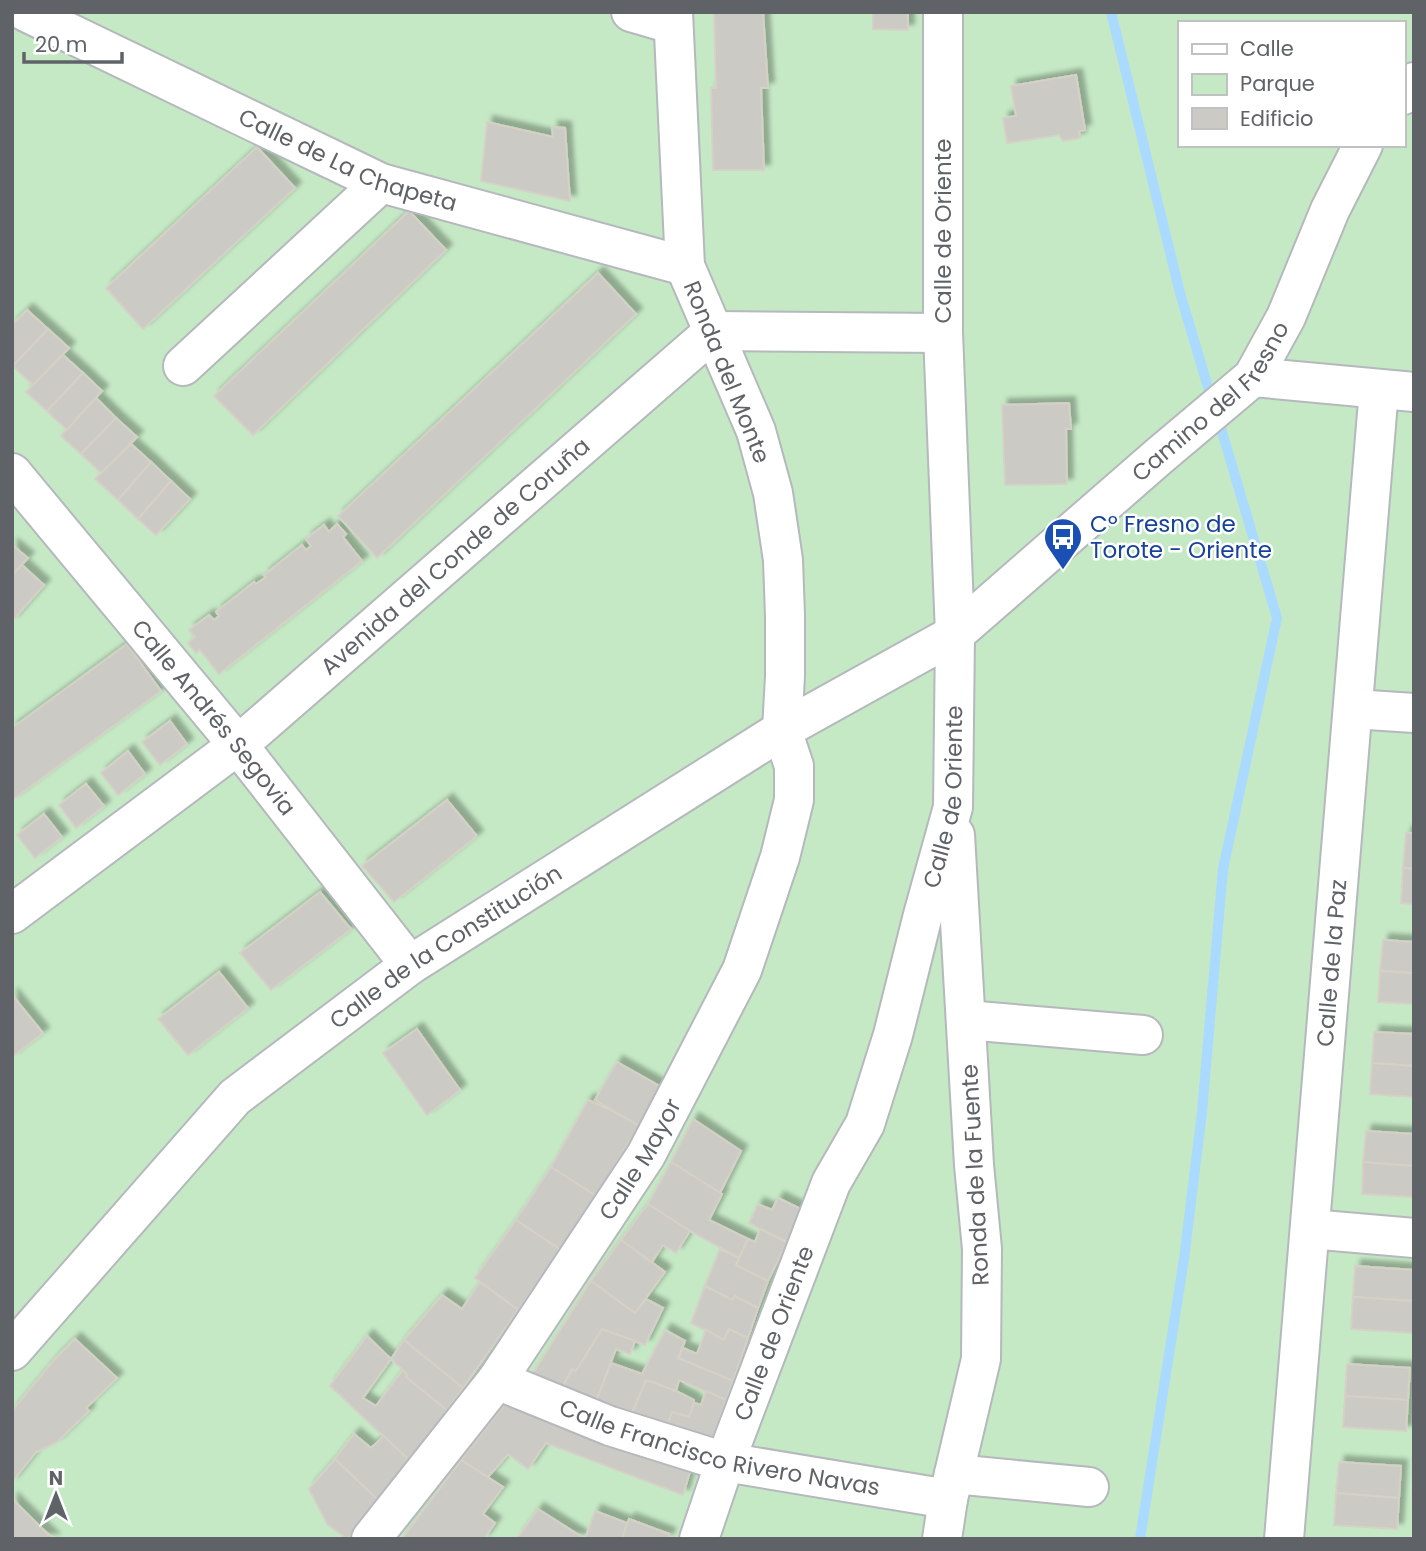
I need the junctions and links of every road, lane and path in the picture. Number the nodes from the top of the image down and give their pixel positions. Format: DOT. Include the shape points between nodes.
graph roads {
  1 [pos="26,12"];
  2 [pos="631,12"];
  3 [pos="943,12"];
  4 [pos="673,18"];
  5 [pos="1362,147"];
  6 [pos="381,183"];
  7 [pos="685,266"];
  8 [pos="713,331"];
  9 [pos="943,333"];
  10 [pos="183,366"];
  11 [pos="1244,384"];
  12 [pos="1396,391"];
  13 [pos="12,472"];
  14 [pos="955,634"];
  15 [pos="1353,709"];
  16 [pos="1414,713"];
  17 [pos="782,730"];
  18 [pos="238,745"];
  19 [pos="953,807"];
  20 [pos="12,914"];
  21 [pos="923,915"];
  22 [pos="960,919"];
  23 [pos="410,965"];
  24 [pos="965,1020"];
  25 [pos="1143,1035"];
  26 [pos="1310,1229"];
  27 [pos="1414,1238"];
  28 [pos="12,1351"];
  29 [pos="497,1380"];
  30 [pos="725,1462"];
  31 [pos="951,1487"];
  32 [pos="1089,1487"];
  33 [pos="372,1539"];
  34 [pos="699,1539"];
  35 [pos="942,1539"];
  36 [pos="1284,1539"];
  1 -- 6 [label="street, Calle de La Chapeta"];
  2 -- 4 [label="street"];
  3 -- 9 [label="street, Calle de Oriente"];
  4 -- 7 [label="street, Ronda del Monte"];
  5 -- 11 [label="street, Camino del Fresno" via="1286,317"];
  6 -- 7 [label="street, Calle de La Chapeta"];
  6 -- 10 [label="street"];
  7 -- 8 [label="street, Ronda del Monte"];
  8 -- 9 [label="street"];
  8 -- 17 [label="street, Ronda del Monte" via="756,431 773,493 783,560"];
  8 -- 18 [label="street, Avenida del Conde de Coruña"];
  9 -- 14 [label="street, Calle de Oriente"];
  11 -- 12 [label="street"];
  11 -- 14 [label="street, Camino del Fresno"];
  12 -- 15 [label="street, Calle de la Paz"];
  13 -- 18 [label="street, Calle Andrés Segovia"];
  14 -- 17 [label="street, Calle de la Constitución"];
  14 -- 19 [label="street, Calle de Oriente"];
  15 -- 16 [label="street"];
  15 -- 26 [label="street, Calle de la Paz"];
  17 -- 23 [label="street, Calle de la Constitución"];
  17 -- 29 [label="street, Calle Mayor" via="794,766 794,800 742,970 646,1155"];
  18 -- 20 [label="street, Avenida del Conde de Coruña"];
  18 -- 23 [label="street, Calle Andrés Segovia"];
  19 -- 21 [label="street, Calle de Oriente"];
  19 -- 22 [label="street, Ronda de la Fuente"];
  21 -- 22 [label="street"];
  21 -- 30 [label="street, Calle de Oriente" via="865,1124 831,1183"];
  22 -- 24 [label="street, Ronda de la Fuente"];
  23 -- 28 [label="street, Calle de la Constitución" via="234,1097"];
  24 -- 25 [label="street"];
  24 -- 31 [label="street, Ronda de la Fuente" via="982,1249 981,1359"];
  26 -- 27 [label="street"];
  26 -- 36 [label="street, Calle de la Paz"];
  29 -- 30 [label="street, Calle Francisco Rivero Navas" via="610,1426"];
  29 -- 33 [label="street, Calle Mayor"];
  30 -- 31 [label="street, Calle Francisco Rivero Navas"];
  30 -- 34 [label="street, Calle de Oriente"];
  31 -- 32 [label="street, Calle Francisco Rivero Navas"];
  31 -- 35 [label="street, Ronda de la Fuente"];
}
